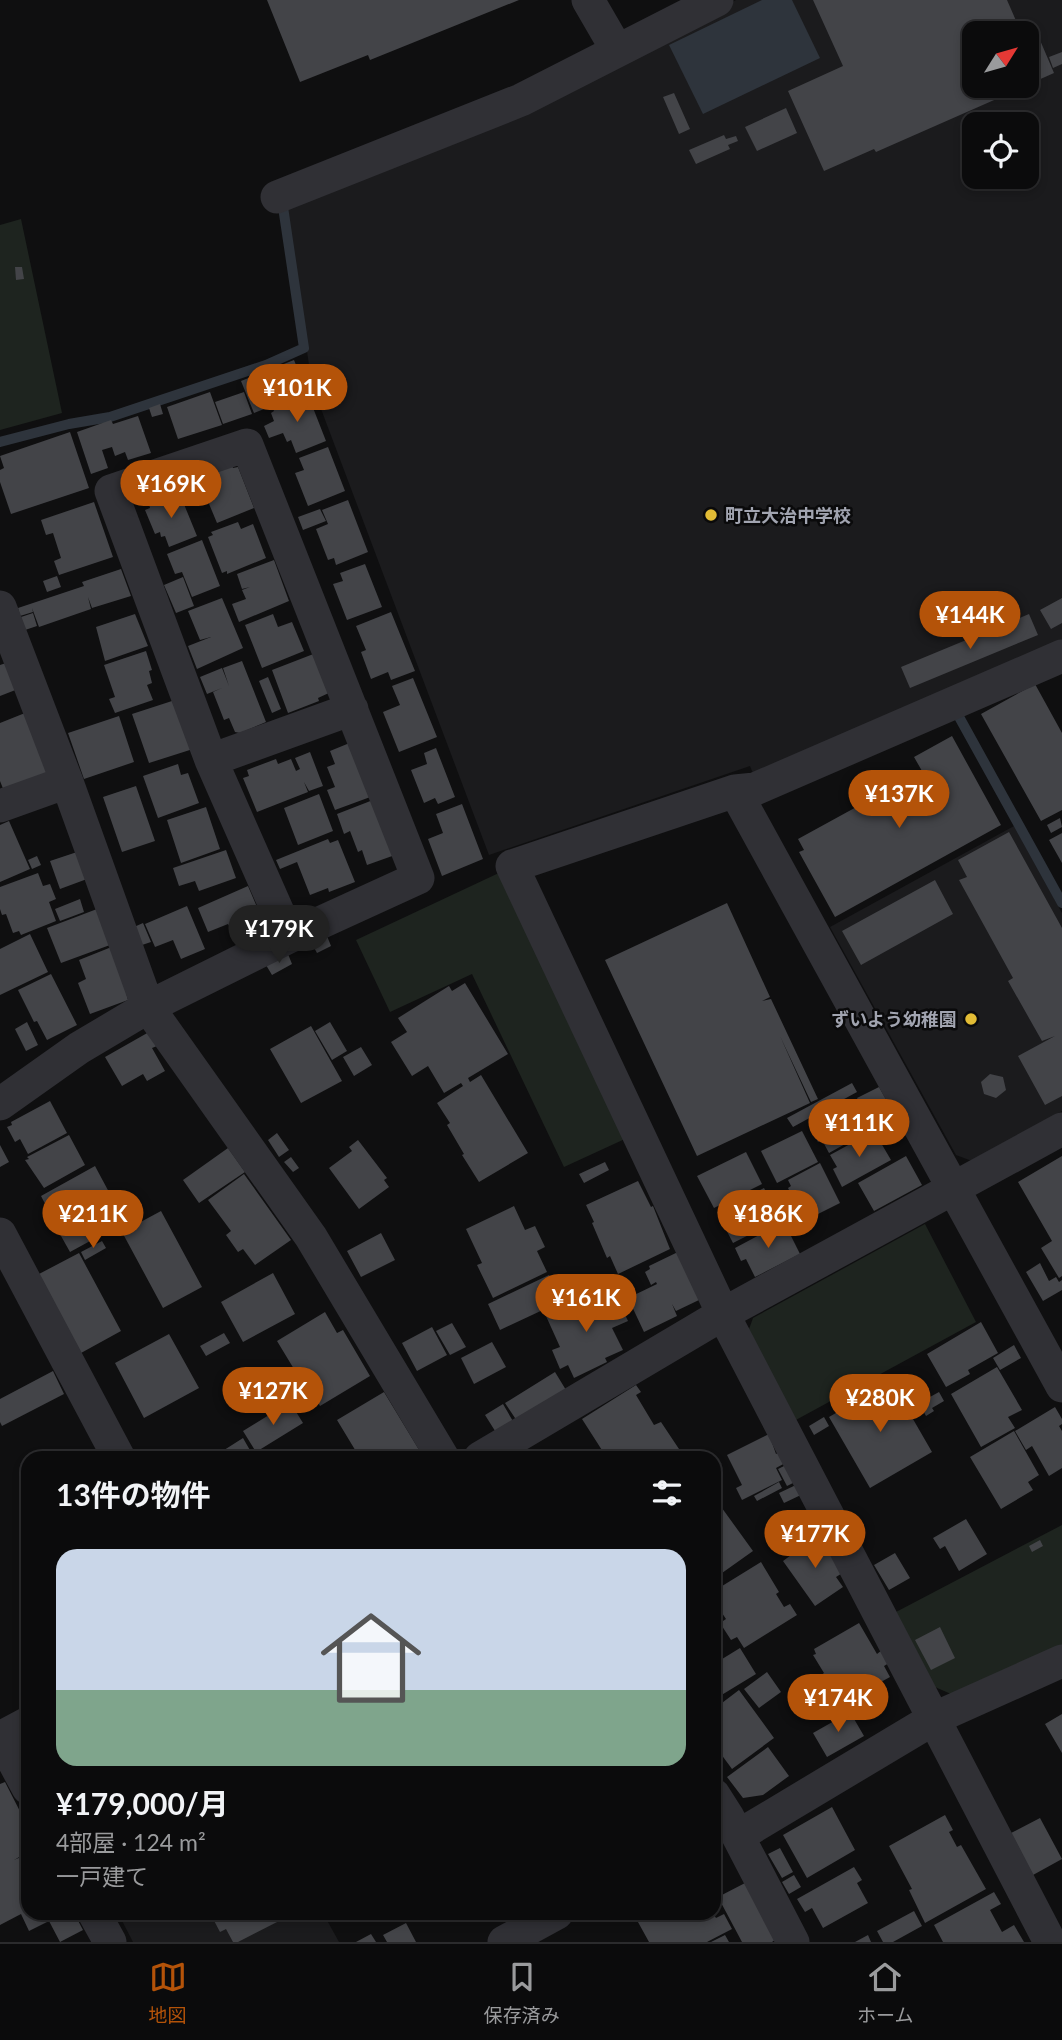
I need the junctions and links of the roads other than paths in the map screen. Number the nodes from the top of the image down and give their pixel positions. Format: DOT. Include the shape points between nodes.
graph roads {
  1 [pos="589,0"];
  2 [pos="717,0"];
  3 [pos="617,50"];
  4 [pos="277,197"];
  5 [pos="0,607"];
  6 [pos="1062,656"];
  7 [pos="352,709"];
  8 [pos="211,760"];
  9 [pos="67,782"];
  10 [pos="735,791"];
  11 [pos="0,806"];
  12 [pos="289,937"];
  13 [pos="148,1007"];
  14 [pos="0,1104"];
  15 [pos="1062,1129"];
  16 [pos="954,1188"];
  17 [pos="0,1234"];
  18 [pos="723,1314"];
  19 [pos="1062,1386"];
  20 [pos="115,1451"];
  21 [pos="439,1451"];
  22 [pos="492,1451"];
  23 [pos="1062,1661"];
  24 [pos="935,1718"];
  25 [pos="7,1733"];
  26 [pos="21,1770"];
  27 [pos="723,1818"];
  28 [pos="98,1920"];
  29 [pos="544,1920"];
  30 [pos="110,1942"];
  31 [pos="504,1942"];
  32 [pos="793,1942"];
  33 [pos="1050,1942"];
  1 -- 3 [label="street"];
  2 -- 3 [label="street"];
  3 -- 4 [label="street" via="522,100"];
  5 -- 9 [label="street"];
  6 -- 10 [label="street" via="755,789"];
  7 -- 8 [label="street"];
  7 -- 8 [label="street" via="247,445 111,491"];
  7 -- 12 [label="street" via="418,878"];
  8 -- 12 [label="street"];
  9 -- 11 [label="street"];
  9 -- 13 [label="street"];
  10 -- 16 [label="street"];
  10 -- 18 [label="street" via="512,866"];
  12 -- 13 [label="street"];
  13 -- 14 [label="street" via="79,1048"];
  13 -- 21 [label="street" via="311,1237"];
  15 -- 16 [label="street"];
  16 -- 18 [label="street"];
  16 -- 19 [label="street"];
  17 -- 20 [label="street"];
  18 -- 22 [label="street"];
  18 -- 24 [label="street"];
  23 -- 24 [label="street"];
  24 -- 27 [label="street"];
  24 -- 33 [label="street"];
  25 -- 26 [label="street"];
  27 -- 32 [label="street"];
  28 -- 30 [label="street"];
  29 -- 31 [label="street"];
}
